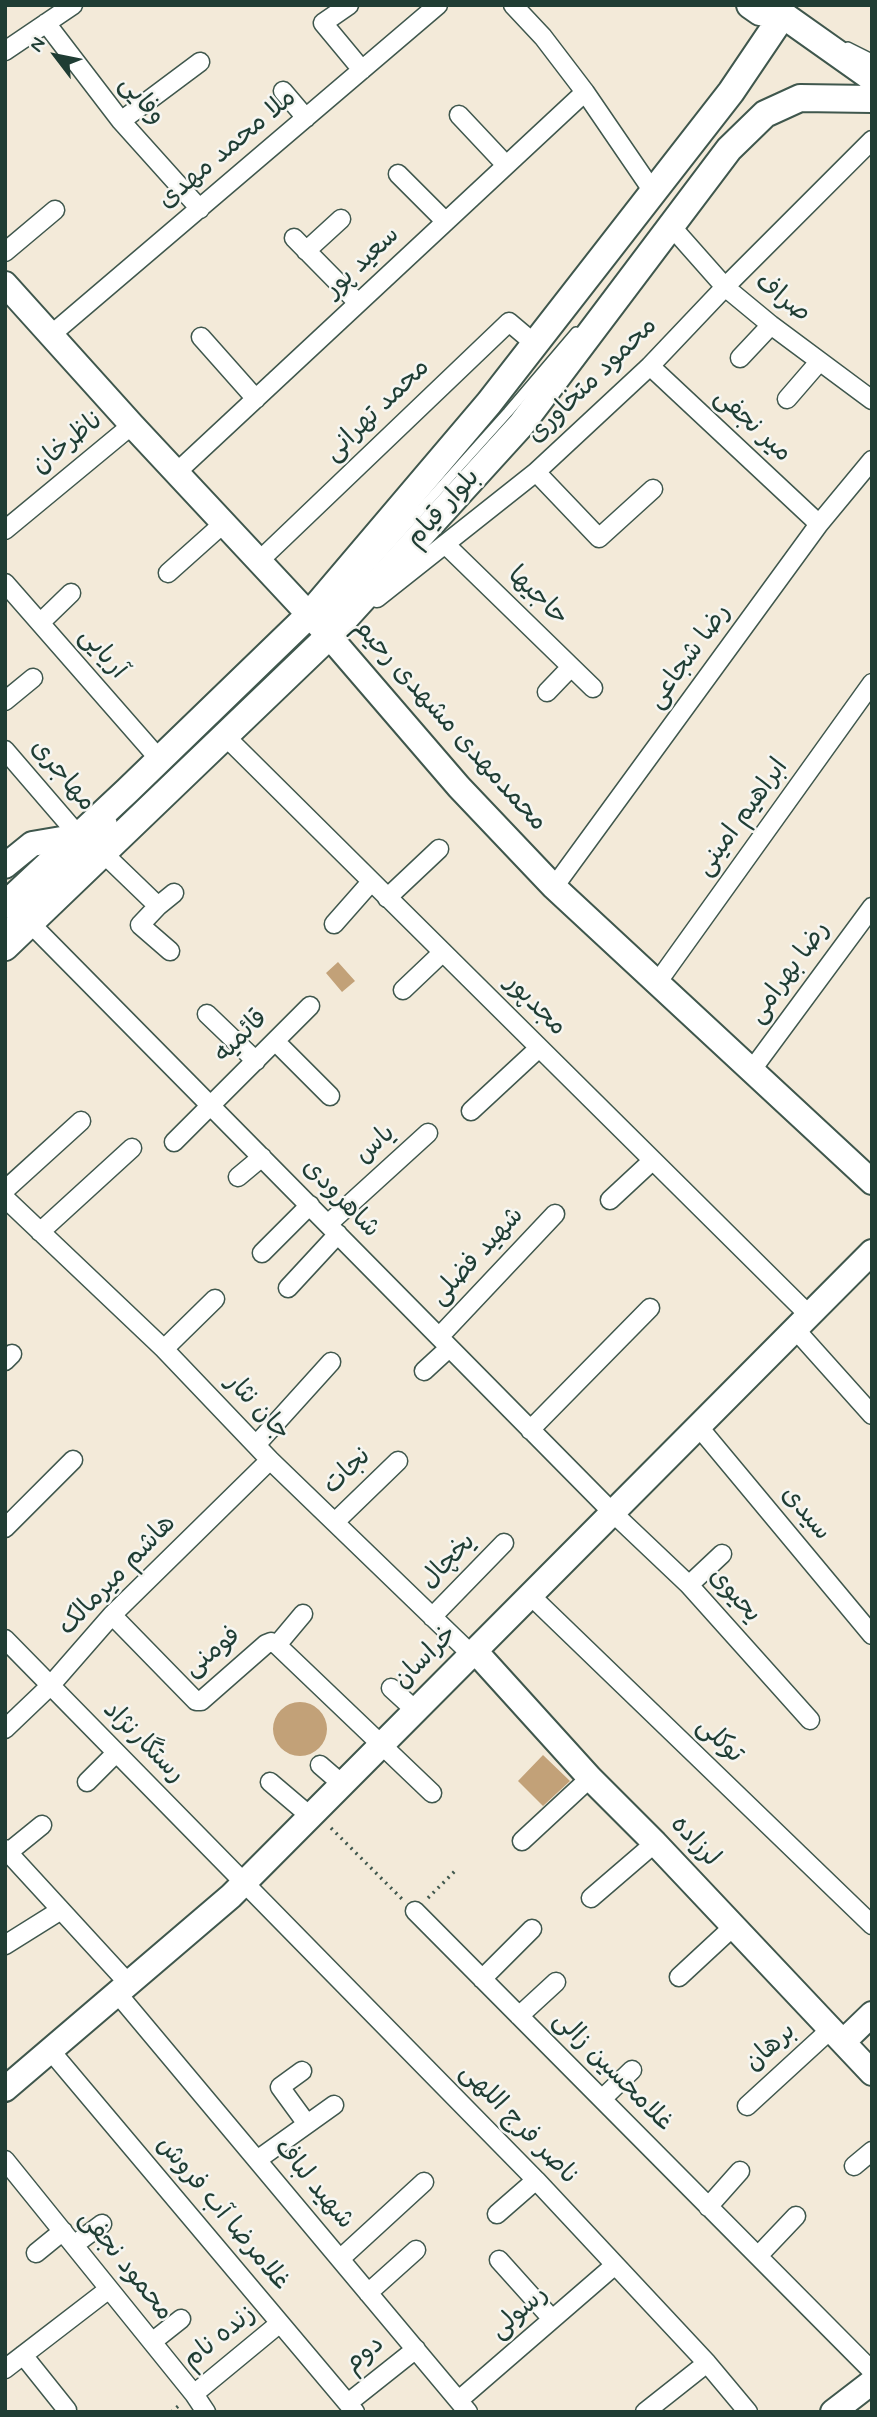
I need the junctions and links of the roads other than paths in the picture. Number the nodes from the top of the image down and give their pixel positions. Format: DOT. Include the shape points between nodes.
graph roads {
  1 [pos="73,5"];
  2 [pos="349,5"];
  3 [pos="438,5"];
  4 [pos="513,5"];
  5 [pos="750,5"];
  6 [pos="784,9"];
  7 [pos="46,23"];
  8 [pos="5,51"];
  9 [pos="872,59"];
  10 [pos="200,62"];
  11 [pos="362,70"];
  12 [pos="872,78"];
  13 [pos="283,91"];
  14 [pos="585,92"];
  15 [pos="872,99"];
  16 [pos="459,115"];
  17 [pos="306,118"];
  18 [pos="121,121"];
  19 [pos="872,140"];
  20 [pos="729,149"];
  21 [pos="506,165"];
  22 [pos="398,174"];
  23 [pos="654,192"];
  24 [pos="200,209"];
  25 [pos="55,210"];
  26 [pos="341,219"];
  27 [pos="445,222"];
  28 [pos="671,226"];
  29 [pos="5,251"];
  30 [pos="5,284"];
  31 [pos="724,287"];
  32 [pos="605,296"];
  33 [pos="358,303"];
  34 [pos="771,326"];
  35 [pos="579,328"];
  36 [pos="52,334"];
  37 [pos="201,337"];
  38 [pos="535,344"];
  39 [pos="740,358"];
  40 [pos="819,362"];
  41 [pos="650,366"];
  42 [pos="256,399"];
  43 [pos="787,399"];
  44 [pos="872,400"];
  45 [pos="132,425"];
  46 [pos="872,460"];
  47 [pos="177,472"];
  48 [pos="536,472"];
  49 [pos="653,489"];
  50 [pos="9,519"];
  51 [pos="224,523"];
  52 [pos="819,524"];
  53 [pos="445,544"];
  54 [pos="259,561"];
  55 [pos="168,573"];
  56 [pos="5,583"];
  57 [pos="71,593"];
  58 [pos="40,623"];
  59 [pos="316,627"];
  60 [pos="571,667"];
  61 [pos="33,678"];
  62 [pos="872,683"];
  63 [pos="593,688"];
  64 [pos="547,692"];
  65 [pos="5,701"];
  66 [pos="225,736"];
  67 [pos="5,750"];
  68 [pos="160,760"];
  69 [pos="123,813"];
  70 [pos="79,836"];
  71 [pos="439,849"];
  72 [pos="103,853"];
  73 [pos="5,866"];
  74 [pos="371,882"];
  75 [pos="554,887"];
  76 [pos="174,892"];
  77 [pos="387,898"];
  78 [pos="5,905"];
  79 [pos="158,906"];
  80 [pos="872,907"];
  81 [pos="18,924"];
  82 [pos="334,924"];
  83 [pos="5,947"];
  84 [pos="170,951"];
  85 [pos="443,952"];
  86 [pos="657,983"];
  87 [pos="403,990"];
  88 [pos="310,1006"];
  89 [pos="207,1014"];
  90 [pos="275,1041"];
  91 [pos="539,1048"];
  92 [pos="256,1060"];
  93 [pos="751,1071"];
  94 [pos="330,1096"];
  95 [pos="211,1105"];
  96 [pos="471,1111"];
  97 [pos="81,1121"];
  98 [pos="428,1133"];
  99 [pos="174,1142"];
  100 [pos="132,1148"];
  101 [pos="261,1157"];
  102 [pos="652,1161"];
  103 [pos="238,1177"];
  104 [pos="872,1182"];
  105 [pos="5,1189"];
  106 [pos="5,1198"];
  107 [pos="610,1200"];
  108 [pos="310,1205"];
  109 [pos="555,1214"];
  110 [pos="333,1229"];
  111 [pos="40,1232"];
  112 [pos="262,1253"];
  113 [pos="869,1261"];
  114 [pos="288,1288"];
  115 [pos="215,1299"];
  116 [pos="650,1308"];
  117 [pos="801,1322"];
  118 [pos="444,1343"];
  119 [pos="164,1349"];
  120 [pos="331,1362"];
  121 [pos="425,1371"];
  122 [pos="872,1415"];
  123 [pos="698,1426"];
  124 [pos="530,1430"];
  125 [pos="256,1445"];
  126 [pos="72,1460"];
  127 [pos="270,1461"];
  128 [pos="398,1461"];
  129 [pos="612,1513"];
  130 [pos="335,1522"];
  131 [pos="5,1528"];
  132 [pos="504,1543"];
  133 [pos="722,1554"];
  134 [pos="689,1585"];
  135 [pos="530,1595"];
  136 [pos="303,1614"];
  137 [pos="112,1615"];
  138 [pos="432,1617"];
  139 [pos="872,1635"];
  140 [pos="5,1639"];
  141 [pos="277,1645"];
  142 [pos="473,1653"];
  143 [pos="50,1686"];
  144 [pos="391,1688"];
  145 [pos="415,1710"];
  146 [pos="810,1720"];
  147 [pos="5,1729"];
  148 [pos="382,1745"];
  149 [pos="116,1753"];
  150 [pos="320,1765"];
  151 [pos="590,1778"];
  152 [pos="87,1782"];
  153 [pos="270,1782"];
  154 [pos="342,1784"];
  155 [pos="432,1793"];
  156 [pos="312,1814"];
  157 [pos="42,1825"];
  158 [pos="522,1840"];
  159 [pos="655,1843"];
  160 [pos="6,1852"];
  161 [pos="244,1882"];
  162 [pos="591,1898"];
  163 [pos="61,1910"];
  164 [pos="415,1911"];
  165 [pos="872,1925"];
  166 [pos="734,1926"];
  167 [pos="532,1929"];
  168 [pos="5,1945"];
  169 [pos="679,1977"];
  170 [pos="482,1979"];
  171 [pos="556,1982"];
  172 [pos="122,1988"];
  173 [pos="872,2014"];
  174 [pos="519,2016"];
  175 [pos="837,2036"];
  176 [pos="50,2050"];
  177 [pos="632,2070"];
  178 [pos="302,2071"];
  179 [pos="872,2073"];
  180 [pos="5,2089"];
  181 [pos="602,2099"];
  182 [pos="334,2105"];
  183 [pos="747,2106"];
  184 [pos="307,2124"];
  185 [pos="872,2151"];
  186 [pos="5,2160"];
  187 [pos="257,2160"];
  188 [pos="854,2166"];
  189 [pos="740,2171"];
  190 [pos="536,2180"];
  191 [pos="424,2182"];
  192 [pos="708,2207"];
  193 [pos="498,2214"];
  194 [pos="796,2216"];
  195 [pos="102,2224"];
  196 [pos="69,2238"];
  197 [pos="416,2250"];
  198 [pos="36,2253"];
  199 [pos="758,2256"];
  200 [pos="340,2259"];
  201 [pos="499,2260"];
  202 [pos="615,2265"];
  203 [pos="109,2289"];
  204 [pos="368,2293"];
  205 [pos="181,2319"];
  206 [pos="552,2319"];
  207 [pos="280,2323"];
  208 [pos="152,2342"];
  209 [pos="416,2349"];
  210 [pos="23,2355"];
  211 [pos="707,2363"];
  212 [pos="5,2369"];
  213 [pos="872,2371"];
  214 [pos="872,2382"];
  215 [pos="201,2404"];
  216 [pos="463,2406"];
  217 [pos="351,2407"];
  218 [pos="67,2410"];
  219 [pos="645,2412"];
  220 [pos="748,2412"];
  221 [pos="833,2412"];
  1 -- 7 [label="street"];
  2 -- 11 [label="street" via="323,23"];
  3 -- 11 [label="street, ملا محمد مهدی"];
  4 -- 14 [label="street"];
  5 -- 6 [label="main road" via="760,12"];
  6 -- 9 [label="lane"];
  6 -- 12 [label="main road"];
  6 -- 23 [label="main road, بلوار قیام" via="732,92"];
  7 -- 8 [label="street"];
  7 -- 18 [label="street, وفایی"];
  10 -- 18 [label="street"];
  11 -- 17 [label="street, ملا محمد مهدی"];
  13 -- 17 [label="street"];
  14 -- 21 [label="street, سعید پور"];
  14 -- 23 [label="street"];
  15 -- 20 [label="main road, بلوار قیام" via="800,98 765,114"];
  16 -- 21 [label="street"];
  17 -- 24 [label="street, ملا محمد مهدی"];
  18 -- 24 [label="street, وفایی"];
  19 -- 31 [label="street, محمود متخاوری"];
  20 -- 28 [label="main road, بلوار قیام"];
  20 -- 32 [label="lane"];
  21 -- 27 [label="street, سعید پور"];
  22 -- 27 [label="street"];
  23 -- 38 [label="main road, بلوار قیام"];
  24 -- 36 [label="street, ملا محمد مهدی"];
  25 -- 29 [label="street"];
  26 -- 33 [label="street" via="300,244"];
  27 -- 33 [label="street, سعید پور"];
  28 -- 31 [label="street, صراف"];
  28 -- 59 [label="main road, بلوار قیام" via="521,425"];
  30 -- 36 [label="main road, محمدمهدی مشهدی رحیم"];
  31 -- 34 [label="street, صراف"];
  31 -- 41 [label="street, محمود متخاوری"];
  33 -- 42 [label="street, سعید پور"];
  34 -- 39 [label="street"];
  34 -- 40 [label="street, صراف"];
  35 -- 59 [label="lane"];
  36 -- 45 [label="main road, محمدمهدی مشهدی رحیم"];
  37 -- 42 [label="street"];
  38 -- 54 [label="street, محمد تهرانی" via="509,322"];
  38 -- 59 [label="main road, بلوار قیام"];
  40 -- 43 [label="street"];
  40 -- 44 [label="street, صراف"];
  41 -- 48 [label="street, محمود متخاوری"];
  41 -- 52 [label="street, میر نجفی"];
  42 -- 47 [label="street, سعید پور"];
  45 -- 47 [label="main road, محمدمهدی مشهدی رحیم"];
  45 -- 50 [label="street, ناظرخان"];
  46 -- 52 [label="street, رضا شجاعی"];
  47 -- 51 [label="main road, محمدمهدی مشهدی رحیم"];
  48 -- 49 [label="street" via="599,538"];
  48 -- 53 [label="street, محمود متخاوری"];
  51 -- 54 [label="main road, محمدمهدی مشهدی رحیم"];
  51 -- 55 [label="street"];
  52 -- 75 [label="street, رضا شجاعی"];
  53 -- 59 [label="street, محمود متخاوری"];
  53 -- 60 [label="street, حاجیها"];
  54 -- 59 [label="main road, محمدمهدی مشهدی رحیم"];
  56 -- 58 [label="street, آریایی"];
  57 -- 58 [label="street"];
  58 -- 68 [label="street, آریایی"];
  59 -- 66 [label="main road, بلوار قیام"];
  59 -- 68 [label="main road, بلوار قیام"];
  59 -- 75 [label="main road, محمدمهدی مشهدی رحیم"];
  60 -- 63 [label="street, حاجیها"];
  60 -- 64 [label="street"];
  61 -- 65 [label="street"];
  62 -- 86 [label="street, ابراهیم امینی"];
  66 -- 72 [label="main road, بلوار قیام"];
  66 -- 74 [label="street, مجدپور"];
  67 -- 70 [label="street, مهاجری"];
  68 -- 70 [label="main road, بلوار قیام"];
  69 -- 81 [label="lane"];
  70 -- 73 [label="main road" via="32,844"];
  70 -- 78 [label="main road, بلوار قیام"];
  71 -- 77 [label="street"];
  72 -- 79 [label="street"];
  72 -- 81 [label="main road, بلوار قیام"];
  74 -- 77 [label="street, مجدپور"];
  74 -- 82 [label="street"];
  75 -- 86 [label="main road, محمدمهدی مشهدی رحیم"];
  76 -- 79 [label="street"];
  77 -- 85 [label="street, مجدپور"];
  79 -- 84 [label="street" via="140,925"];
  80 -- 93 [label="street, رضا بهرامی"];
  81 -- 83 [label="main road, بلوار قیام"];
  81 -- 95 [label="street, شاهرودی"];
  85 -- 87 [label="street"];
  85 -- 91 [label="street, مجدپور"];
  86 -- 93 [label="main road, محمدمهدی مشهدی رحیم"];
  88 -- 90 [label="street, قائمیه"];
  89 -- 92 [label="street"];
  90 -- 92 [label="street, قائمیه"];
  90 -- 94 [label="street"];
  91 -- 96 [label="street"];
  91 -- 102 [label="street, مجدپور"];
  92 -- 95 [label="street, قائمیه"];
  93 -- 104 [label="main road, محمدمهدی مشهدی رحیم"];
  95 -- 99 [label="street, قائمیه"];
  95 -- 101 [label="street, شاهرودی"];
  97 -- 105 [label="street"];
  98 -- 110 [label="street, یاس"];
  100 -- 111 [label="street"];
  101 -- 103 [label="street"];
  101 -- 108 [label="street, شاهرودی"];
  102 -- 107 [label="street"];
  102 -- 117 [label="street, مجدپور"];
  106 -- 111 [label="street, جان نثار"];
  108 -- 110 [label="street, شاهرودی"];
  108 -- 112 [label="street"];
  109 -- 118 [label="street, شهید فضلی"];
  110 -- 114 [label="street, یاس"];
  110 -- 118 [label="street, شاهرودی"];
  111 -- 119 [label="street, جان نثار"];
  113 -- 117 [label="main road, خراسان"];
  115 -- 119 [label="street"];
  116 -- 124 [label="street"];
  117 -- 122 [label="street, مجدپور"];
  117 -- 123 [label="main road, خراسان"];
  118 -- 121 [label="street, شهید فضلی"];
  118 -- 124 [label="street, شاهرودی"];
  119 -- 125 [label="street, جان نثار"];
  120 -- 125 [label="street"];
  123 -- 129 [label="main road, خراسان"];
  123 -- 139 [label="street, سیدی"];
  124 -- 129 [label="street, شاهرودی"];
  125 -- 127 [label="street, جان نثار"];
  126 -- 131 [label="street"];
  127 -- 130 [label="street, جان نثار"];
  127 -- 137 [label="street, هاشم میرمالک"];
  128 -- 130 [label="street, نجات"];
  129 -- 134 [label="street, یحیوی"];
  129 -- 135 [label="main road, خراسان"];
  130 -- 138 [label="street, جان نثار"];
  132 -- 138 [label="street, یخچال"];
  133 -- 134 [label="street"];
  134 -- 146 [label="street, یحیوی"];
  135 -- 142 [label="main road, خراسان"];
  135 -- 165 [label="street, توکلی"];
  136 -- 141 [label="street"];
  137 -- 141 [label="street, فومنی" via="196,1702 266,1644"];
  137 -- 143 [label="street, هاشم میرمالک"];
  138 -- 142 [label="street, جان نثار"];
  140 -- 143 [label="street, رستگارنژاد"];
  141 -- 148 [label="street, فومنی"];
  142 -- 145 [label="main road, خراسان"];
  142 -- 151 [label="main road, لرزاده"];
  143 -- 147 [label="street, هاشم میرمالک"];
  143 -- 149 [label="street, رستگارنژاد"];
  144 -- 145 [label="street"];
  145 -- 148 [label="main road, خراسان"];
  148 -- 154 [label="main road, خراسان"];
  148 -- 155 [label="street, فومنی"];
  149 -- 152 [label="street"];
  149 -- 161 [label="street, رستگارنژاد"];
  150 -- 154 [label="street"];
  151 -- 158 [label="street"];
  151 -- 159 [label="main road, لرزاده"];
  153 -- 156 [label="street"];
  154 -- 156 [label="main road, خراسان"];
  156 -- 161 [label="main road, خراسان"];
  157 -- 160 [label="street"];
  159 -- 162 [label="street"];
  159 -- 166 [label="main road, لرزاده"];
  160 -- 163 [label="street, شهید لباف"];
  161 -- 172 [label="main road, خراسان"];
  161 -- 190 [label="street, ناصر فرج اللهی"];
  163 -- 168 [label="street"];
  163 -- 172 [label="street, شهید لباف"];
  164 -- 170 [label="street, غلامحسین زالی"];
  166 -- 169 [label="street"];
  166 -- 175 [label="main road, لرزاده"];
  167 -- 170 [label="street"];
  170 -- 174 [label="street, غلامحسین زالی"];
  171 -- 174 [label="street"];
  172 -- 176 [label="main road, خراسان"];
  172 -- 187 [label="street, شهید لباف"];
  173 -- 175 [label="main road"];
  174 -- 181 [label="street, غلامحسین زالی"];
  175 -- 179 [label="main road, لرزاده"];
  175 -- 183 [label="street, برهان"];
  176 -- 180 [label="main road, خراسان"];
  176 -- 207 [label="street, غلامرضا آب فروش"];
  177 -- 181 [label="street"];
  178 -- 184 [label="street" via="281,2087"];
  181 -- 192 [label="street, غلامحسین زالی"];
  182 -- 184 [label="street"];
  184 -- 187 [label="street"];
  185 -- 188 [label="street"];
  186 -- 196 [label="street, محمود نجفی"];
  187 -- 200 [label="street, شهید لباف"];
  189 -- 192 [label="street"];
  190 -- 193 [label="street"];
  190 -- 202 [label="street, ناصر فرج اللهی"];
  191 -- 200 [label="street"];
  192 -- 199 [label="street, غلامحسین زالی"];
  194 -- 199 [label="street"];
  195 -- 196 [label="street"];
  196 -- 198 [label="street"];
  196 -- 203 [label="street, محمود نجفی"];
  197 -- 204 [label="street"];
  199 -- 213 [label="street, غلامحسین زالی"];
  200 -- 204 [label="street, شهید لباف"];
  201 -- 206 [label="street"];
  202 -- 206 [label="street, رسولی"];
  202 -- 211 [label="street, ناصر فرج اللهی"];
  203 -- 208 [label="street, محمود نجفی"];
  203 -- 210 [label="street"];
  204 -- 209 [label="street, شهید لباف"];
  205 -- 208 [label="street"];
  206 -- 216 [label="street, رسولی"];
  207 -- 215 [label="street, زنده نام"];
  207 -- 217 [label="street, غلامرضا آب فروش"];
  208 -- 215 [label="street, محمود نجفی"];
  209 -- 216 [label="street, شهید لباف"];
  209 -- 217 [label="street, دوم"];
  210 -- 212 [label="street"];
  210 -- 218 [label="street"];
  211 -- 219 [label="street"];
  211 -- 220 [label="street, ناصر فرج اللهی"];
  214 -- 221 [label="main road"];
}
